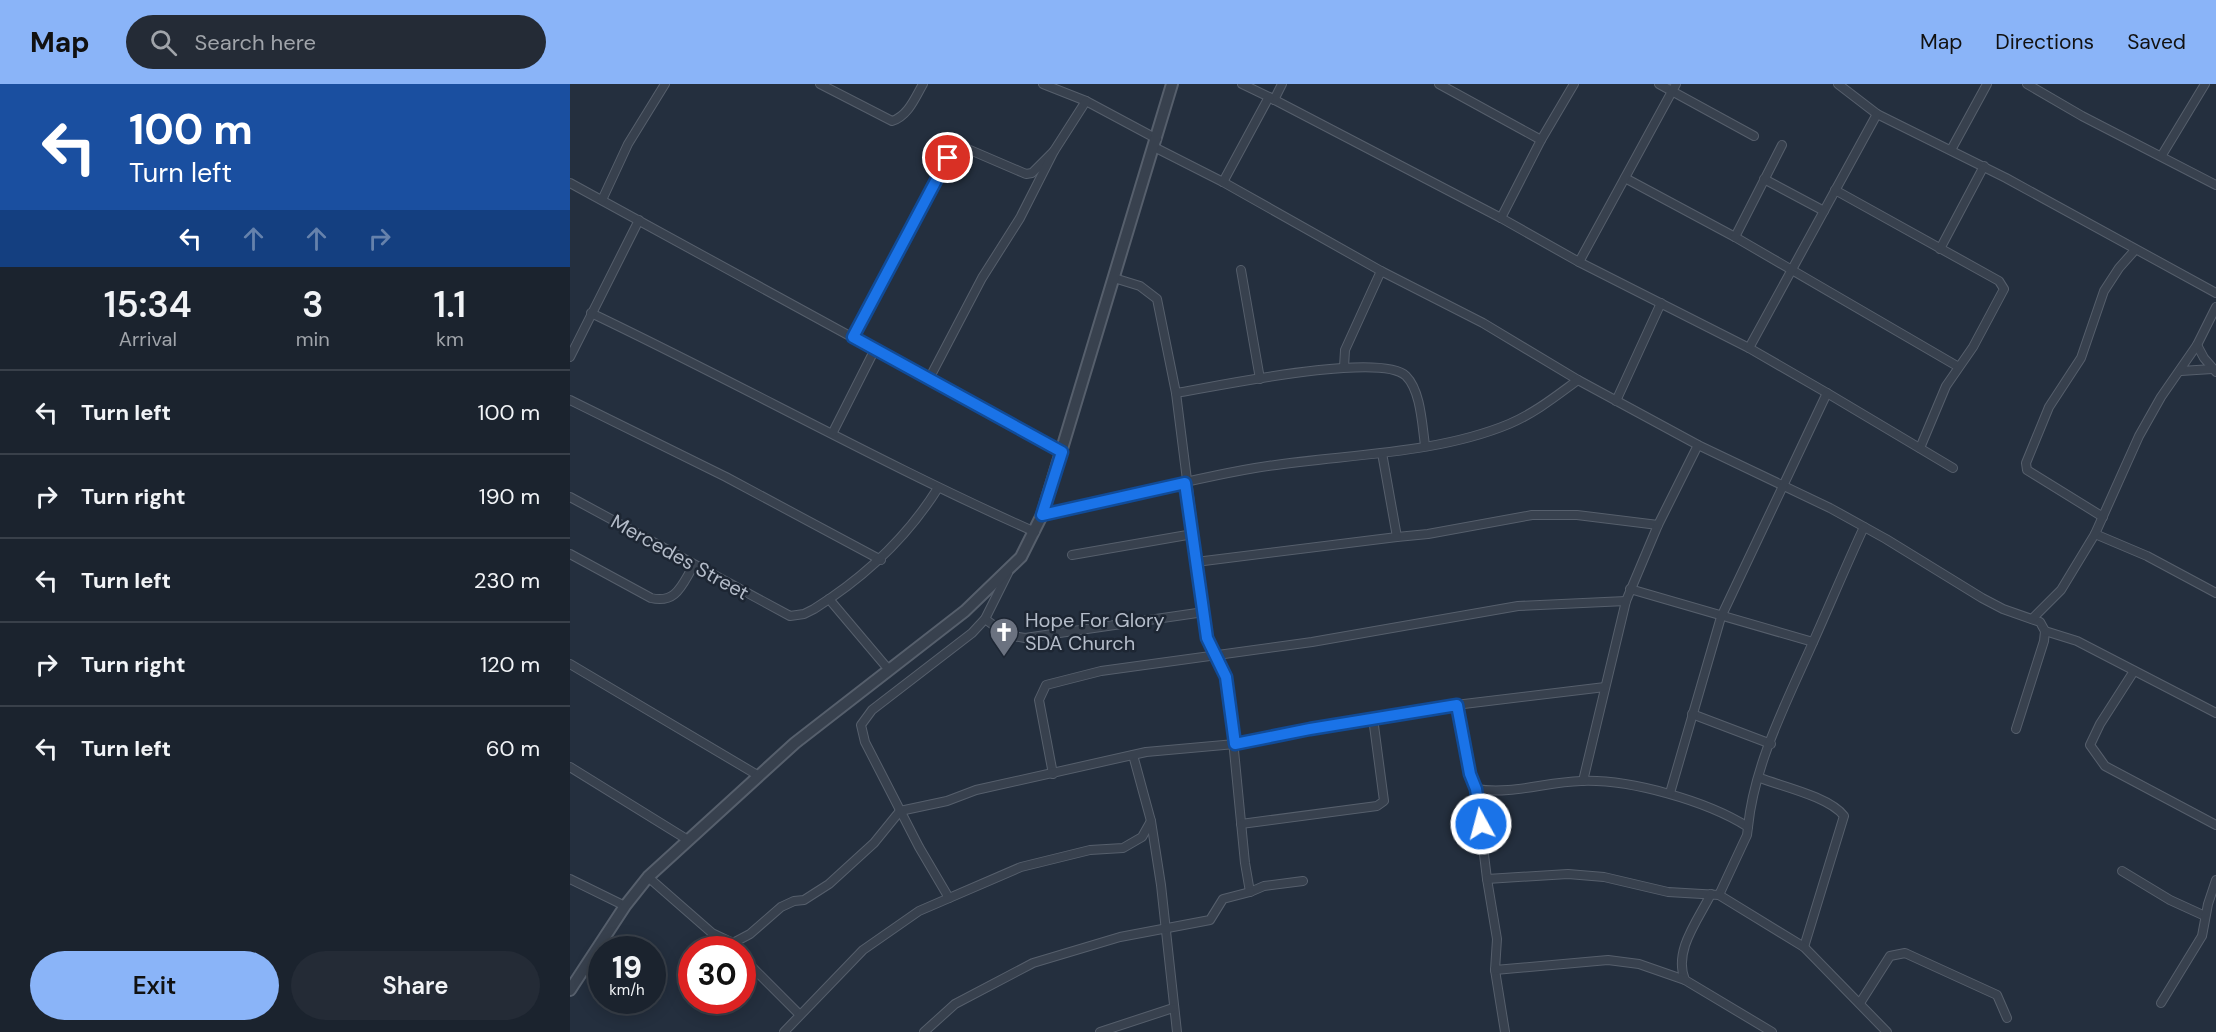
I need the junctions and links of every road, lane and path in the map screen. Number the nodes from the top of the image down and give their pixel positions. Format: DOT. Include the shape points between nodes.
graph roads {
  1 [pos="665,84"];
  2 [pos="820,84"];
  3 [pos="923,84"];
  4 [pos="1172,84"];
  5 [pos="1242,84"];
  6 [pos="1282,84"];
  7 [pos="1439,84"];
  8 [pos="1574,84"];
  9 [pos="1659,84"];
  10 [pos="1838,84"];
  11 [pos="1987,84"];
  12 [pos="2027,84"];
  13 [pos="2205,84"];
  14 [pos="1046,85"];
  15 [pos="1674,88"];
  16 [pos="1271,98"];
  17 [pos="1086,101"];
  18 [pos="1877,114"];
  19 [pos="1754,136"];
  20 [pos="1541,140"];
  21 [pos="1155,143"];
  22 [pos="1782,145"];
  23 [pos="1951,150"];
  24 [pos="1054,151"];
  25 [pos="2162,155"];
  26 [pos="1984,166"];
  27 [pos="1625,178"];
  28 [pos="1764,179"];
  29 [pos="1223,182"];
  30 [pos="570,183"];
  31 [pos="2216,185"];
  32 [pos="1835,190"];
  33 [pos="602,200"];
  34 [pos="1824,211"];
  35 [pos="1501,218"];
  36 [pos="639,220"];
  37 [pos="1735,237"];
  38 [pos="1940,249"];
  39 [pos="2135,250"];
  40 [pos="1579,262"];
  41 [pos="1241,270"];
  42 [pos="1792,270"];
  43 [pos="1381,271"];
  44 [pos="1114,278"];
  45 [pos="2216,293"];
  46 [pos="1661,303"];
  47 [pos="2216,307"];
  48 [pos="591,313"];
  49 [pos="853,337"];
  50 [pos="2197,345"];
  51 [pos="1749,348"];
  52 [pos="875,349"];
  53 [pos="570,357"];
  54 [pos="1957,366"];
  55 [pos="1344,367"];
  56 [pos="2214,370"];
  57 [pos="2181,371"];
  58 [pos="1260,378"];
  59 [pos="929,379"];
  60 [pos="1578,380"];
  61 [pos="1176,393"];
  62 [pos="1827,393"];
  63 [pos="570,400"];
  64 [pos="1616,400"];
  65 [pos="833,432"];
  66 [pos="1425,445"];
  67 [pos="1698,445"];
  68 [pos="1920,448"];
  69 [pos="1062,452"];
  70 [pos="1382,453"];
  71 [pos="1953,468"];
  72 [pos="1185,483"];
  73 [pos="1782,487"];
  74 [pos="938,488"];
  75 [pos="570,497"];
  76 [pos="1042,515"];
  77 [pos="2103,517"];
  78 [pos="1658,525"];
  79 [pos="1864,527"];
  80 [pos="1035,532"];
  81 [pos="1193,534"];
  82 [pos="2095,534"];
  83 [pos="1397,537"];
  84 [pos="570,554"];
  85 [pos="1072,555"];
  86 [pos="881,560"];
  87 [pos="1196,562"];
  88 [pos="694,565"];
  89 [pos="1012,566"];
  90 [pos="1630,589"];
  91 [pos="2216,593"];
  92 [pos="829,599"];
  93 [pos="1626,601"];
  94 [pos="1204,612"];
  95 [pos="1721,617"];
  96 [pos="985,619"];
  97 [pos="2032,619"];
  98 [pos="2044,631"];
  99 [pos="1813,642"];
  100 [pos="1215,654"];
  101 [pos="570,664"];
  102 [pos="889,670"];
  103 [pos="2134,671"];
  104 [pos="1605,687"];
  105 [pos="1457,705"];
  106 [pos="2216,713"];
  107 [pos="1692,714"];
  108 [pos="1373,718"];
  109 [pos="2016,729"];
  110 [pos="1235,744"];
  111 [pos="1771,744"];
  112 [pos="1133,755"];
  113 [pos="570,766"];
  114 [pos="1053,774"];
  115 [pos="759,776"];
  116 [pos="1760,778"];
  117 [pos="1584,781"];
  118 [pos="1476,789"];
  119 [pos="1670,793"];
  120 [pos="900,811"];
  121 [pos="1150,821"];
  122 [pos="1241,824"];
  123 [pos="2216,825"];
  124 [pos="1748,827"];
  125 [pos="688,840"];
  126 [pos="2122,871"];
  127 [pos="648,877"];
  128 [pos="570,879"];
  129 [pos="1486,879"];
  130 [pos="2216,880"];
  131 [pos="1303,881"];
  132 [pos="1250,892"];
  133 [pos="1715,895"];
  134 [pos="949,898"];
  135 [pos="625,906"];
  136 [pos="2205,916"];
  137 [pos="1167,926"];
  138 [pos="717,936"];
  139 [pos="745,936"];
  140 [pos="1804,947"];
  141 [pos="1495,970"];
  142 [pos="756,971"];
  143 [pos="1685,980"];
  144 [pos="570,990"];
  145 [pos="1860,1003"];
  146 [pos="2161,1004"];
  147 [pos="1173,1008"];
  148 [pos="799,1014"];
  149 [pos="2007,1018"];
  150 [pos="784,1032"];
  151 [pos="924,1032"];
  152 [pos="1100,1032"];
  153 [pos="1178,1032"];
  154 [pos="1505,1032"];
  155 [pos="1772,1032"];
  156 [pos="1887,1032"];
  1 -- 33 [label="street" via="628,144"];
  2 -- 3 [label="street" via="892,121 901,118"];
  4 -- 21 [label="street"];
  5 -- 16 [label="street"];
  6 -- 16 [label="street"];
  7 -- 20 [label="street"];
  8 -- 20 [label="street"];
  9 -- 15 [label="street"];
  10 -- 18 [label="street"];
  11 -- 23 [label="street"];
  12 -- 25 [label="street"];
  13 -- 25 [label="street"];
  14 -- 17 [label="street"];
  15 -- 19 [label="street"];
  15 -- 27 [label="street"];
  16 -- 29 [label="street"];
  16 -- 35 [label="street"];
  17 -- 21 [label="street"];
  17 -- 24 [label="street"];
  18 -- 23 [label="street"];
  18 -- 32 [label="street"];
  20 -- 35 [label="street"];
  21 -- 29 [label="street"];
  21 -- 44 [label="street"];
  22 -- 28 [label="street"];
  23 -- 26 [label="street"];
  24 -- 49 [label="street" via="1032,173 1026,174 963,147 955,149"];
  24 -- 59 [label="street"];
  25 -- 31 [label="street"];
  26 -- 38 [label="street"];
  26 -- 39 [label="street"];
  27 -- 37 [label="street"];
  27 -- 40 [label="street"];
  28 -- 34 [label="street"];
  28 -- 37 [label="street"];
  29 -- 43 [label="street"];
  30 -- 33 [label="street"];
  32 -- 34 [label="street"];
  32 -- 38 [label="street"];
  33 -- 36 [label="street"];
  34 -- 42 [label="street"];
  35 -- 40 [label="street"];
  36 -- 48 [label="street"];
  36 -- 49 [label="street"];
  37 -- 42 [label="street"];
  38 -- 54 [label="street" via="1999,281 2004,290 1973,347"];
  39 -- 45 [label="street"];
  39 -- 77 [label="street" via="2104,291 2080,358 2049,406 2026,463 2027,470"];
  40 -- 46 [label="street"];
  41 -- 58 [label="street"];
  42 -- 51 [label="street"];
  42 -- 54 [label="street"];
  43 -- 55 [label="street" via="1345,350"];
  43 -- 60 [label="street" via="1483,323"];
  44 -- 61 [label="street" via="1140,286 1157,299"];
  44 -- 69 [label="street"];
  46 -- 51 [label="street"];
  46 -- 64 [label="street"];
  47 -- 50 [label="street"];
  48 -- 53 [label="street"];
  48 -- 65 [label="street"];
  49 -- 52 [label="street"];
  50 -- 56 [label="street"];
  50 -- 57 [label="street"];
  51 -- 62 [label="street"];
  52 -- 59 [label="street"];
  52 -- 65 [label="street"];
  54 -- 68 [label="street"];
  55 -- 58 [label="street"];
  55 -- 66 [label="street" via="1405,374 1416,396"];
  56 -- 57 [label="street"];
  57 -- 77 [label="street" via="2139,436"];
  58 -- 61 [label="street"];
  59 -- 69 [label="street"];
  60 -- 64 [label="street"];
  60 -- 66 [label="street" via="1512,422"];
  61 -- 72 [label="street"];
  62 -- 68 [label="street"];
  62 -- 73 [label="street"];
  63 -- 86 [label="street"];
  64 -- 67 [label="street"];
  65 -- 74 [label="street"];
  66 -- 70 [label="street"];
  67 -- 73 [label="street"];
  67 -- 78 [label="street"];
  68 -- 71 [label="street"];
  69 -- 76 [label="street"];
  70 -- 72 [label="street" via="1256,468"];
  70 -- 83 [label="street"];
  72 -- 76 [label="street"];
  72 -- 81 [label="street"];
  73 -- 79 [label="street"];
  73 -- 95 [label="street"];
  74 -- 80 [label="street"];
  74 -- 86 [label="street" via="909,530"];
  75 -- 88 [label="street, Mercedes Street"];
  76 -- 80 [label="street"];
  77 -- 82 [label="street"];
  78 -- 83 [label="street" via="1577,515 1532,515"];
  78 -- 90 [label="street"];
  79 -- 97 [label="street" via="1982,598"];
  79 -- 99 [label="street"];
  80 -- 89 [label="street" via="1022,557"];
  81 -- 85 [label="street"];
  81 -- 87 [label="street"];
  82 -- 91 [label="street" via="2147,556"];
  82 -- 97 [label="street" via="2061,590"];
  83 -- 87 [label="street"];
  84 -- 88 [label="street" via="651,598 662,600 674,595"];
  86 -- 92 [label="street"];
  87 -- 94 [label="street"];
  88 -- 92 [label="street, Mercedes Street" via="790,616 804,614"];
  89 -- 96 [label="street"];
  89 -- 102 [label="street" via="965,611"];
  90 -- 93 [label="street"];
  90 -- 95 [label="street"];
  92 -- 102 [label="street"];
  93 -- 100 [label="street" via="1518,606 1312,642"];
  93 -- 104 [label="street"];
  94 -- 96 [label="street" via="1025,638 1007,635"];
  94 -- 100 [label="street" via="1207,638"];
  95 -- 99 [label="street"];
  95 -- 107 [label="street"];
  96 -- 120 [label="street" via="863,720 861,734"];
  97 -- 98 [label="street" via="2040,622"];
  98 -- 103 [label="street" via="2077,641"];
  98 -- 109 [label="street"];
  99 -- 111 [label="street"];
  100 -- 110 [label="street" via="1226,677"];
  100 -- 114 [label="street" via="1101,670 1046,685 1039,700"];
  101 -- 115 [label="street"];
  102 -- 115 [label="street"];
  103 -- 106 [label="street"];
  103 -- 123 [label="street" via="2091,745 2105,766"];
  104 -- 105 [label="street"];
  104 -- 117 [label="street"];
  105 -- 108 [label="street"];
  105 -- 118 [label="street"];
  107 -- 111 [label="street"];
  107 -- 119 [label="street"];
  108 -- 110 [label="street"];
  108 -- 122 [label="street" via="1384,801 1377,806"];
  110 -- 112 [label="street"];
  110 -- 122 [label="street"];
  111 -- 116 [label="street"];
  112 -- 114 [label="street"];
  112 -- 121 [label="street"];
  113 -- 125 [label="street"];
  114 -- 120 [label="street"];
  115 -- 125 [label="street"];
  116 -- 124 [label="street"];
  116 -- 140 [label="street" via="1815,798 1844,816"];
  117 -- 118 [label="street" via="1494,792"];
  117 -- 119 [label="street"];
  118 -- 129 [label="street"];
  119 -- 124 [label="street"];
  120 -- 134 [label="street"];
  120 -- 139 [label="street" via="874,843 829,884 804,900 782,907"];
  121 -- 134 [label="street" via="1142,837 1124,848 1090,850 1022,867"];
  121 -- 137 [label="street"];
  122 -- 132 [label="street"];
  124 -- 133 [label="street" via="1748,835"];
  125 -- 127 [label="street"];
  126 -- 136 [label="street"];
  127 -- 135 [label="street"];
  127 -- 138 [label="street"];
  128 -- 135 [label="street"];
  129 -- 133 [label="street" via="1577,875 1668,892"];
  129 -- 141 [label="street" via="1497,939"];
  130 -- 136 [label="street"];
  131 -- 132 [label="street" via="1264,886"];
  132 -- 137 [label="street" via="1223,899 1210,920"];
  133 -- 140 [label="street"];
  133 -- 143 [label="street" via="1680,957"];
  134 -- 148 [label="street" via="919,911 863,950"];
  135 -- 144 [label="street"];
  136 -- 146 [label="street" via="2199,944"];
  137 -- 147 [label="street"];
  137 -- 151 [label="street" via="1033,963 955,1004"];
  140 -- 145 [label="street"];
  141 -- 143 [label="street" via="1608,960 1639,964"];
  141 -- 154 [label="street"];
  142 -- 148 [label="street"];
  143 -- 155 [label="street"];
  145 -- 149 [label="street" via="1890,956 1905,953 1997,995"];
  145 -- 156 [label="street"];
  147 -- 152 [label="street"];
  147 -- 153 [label="street"];
  148 -- 150 [label="street"];
}
